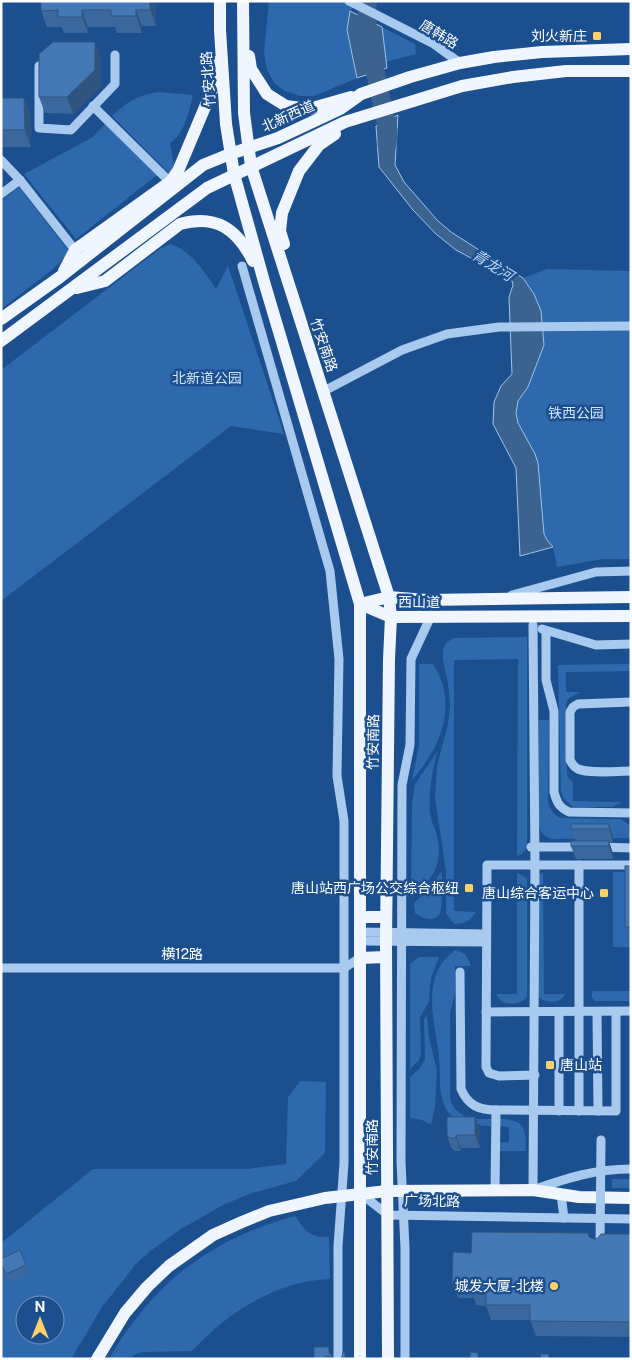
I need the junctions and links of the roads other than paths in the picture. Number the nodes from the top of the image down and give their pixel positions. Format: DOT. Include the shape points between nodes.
graph roads {
  1 [pos="220,1"];
  2 [pos="243,1"];
  3 [pos="351,2"];
  4 [pos="244,27"];
  5 [pos="220,30"];
  6 [pos="631,49"];
  7 [pos="115,55"];
  8 [pos="460,63"];
  9 [pos="39,66"];
  10 [pos="631,71"];
  11 [pos="361,94"];
  12 [pos="93,106"];
  13 [pos="360,118"];
  14 [pos="249,148"];
  15 [pos="230,154"];
  16 [pos="1,160"];
  17 [pos="251,166"];
  18 [pos="234,174"];
  19 [pos="20,180"];
  20 [pos="170,182"];
  21 [pos="1,194"];
  22 [pos="75,250"];
  23 [pos="242,266"];
  24 [pos="60,278"];
  25 [pos="265,285"];
  26 [pos="72,289"];
  27 [pos="1,319"];
  28 [pos="631,326"];
  29 [pos="1,340"];
  30 [pos="307,344"];
  31 [pos="324,391"];
  32 [pos="631,571"];
  33 [pos="389,597"];
  34 [pos="631,597"];
  35 [pos="498,599"];
  36 [pos="360,604"];
  37 [pos="517,616"];
  38 [pos="631,616"];
  39 [pos="391,617"];
  40 [pos="430,618"];
  41 [pos="533,625"];
  42 [pos="546,631"];
  43 [pos="528,636"];
  44 [pos="631,644"];
  45 [pos="631,702"];
  46 [pos="631,771"];
  47 [pos="631,813"];
  48 [pos="533,847"];
  49 [pos="631,848"];
  50 [pos="533,864"];
  51 [pos="579,865"];
  52 [pos="631,865"];
  53 [pos="360,917"];
  54 [pos="386,917"];
  55 [pos="360,937"];
  56 [pos="386,937"];
  57 [pos="401,937"];
  58 [pos="486,938"];
  59 [pos="386,957"];
  60 [pos="360,958"];
  61 [pos="1,968"];
  62 [pos="344,968"];
  63 [pos="460,972"];
  64 [pos="631,1011"];
  65 [pos="486,1012"];
  66 [pos="533,1012"];
  67 [pos="559,1012"];
  68 [pos="579,1012"];
  69 [pos="597,1012"];
  70 [pos="616,1012"];
  71 [pos="533,1076"];
  72 [pos="496,1110"];
  73 [pos="533,1111"];
  74 [pos="559,1111"];
  75 [pos="579,1111"];
  76 [pos="598,1111"];
  77 [pos="602,1140"];
  78 [pos="631,1169"];
  79 [pos="495,1190"];
  80 [pos="533,1190"];
  81 [pos="387,1191"];
  82 [pos="402,1191"];
  83 [pos="360,1193"];
  84 [pos="561,1194"];
  85 [pos="342,1196"];
  86 [pos="631,1198"];
  87 [pos="388,1215"];
  88 [pos="404,1215"];
  89 [pos="564,1218"];
  90 [pos="631,1219"];
  91 [pos="600,1248"];
  92 [pos="97,1359"];
  93 [pos="338,1359"];
  94 [pos="360,1359"];
  95 [pos="388,1359"];
  96 [pos="405,1359"];
  1 -- 5 [label="main road, 竹安北路"];
  2 -- 4 [label="main road"];
  3 -- 8 [label="street, 唐韩路" via="434,44"];
  4 -- 11 [label="main road" via="251,69 274,100 292,108 309,109"];
  4 -- 14 [label="main road" via="244,114"];
  5 -- 15 [label="main road, 竹安北路"];
  5 -- 20 [label="main road" via="213,88 178,171"];
  6 -- 8 [label="main road, 北新西道" via="542,52"];
  7 -- 12 [label="street" via="115,84"];
  8 -- 11 [label="main road, 北新西道"];
  9 -- 12 [label="street" via="39,128 70,130"];
  10 -- 13 [label="main road" via="566,71 513,77 462,86"];
  11 -- 14 [label="main road, 北新西道" via="340,109"];
  12 -- 20 [label="street"];
  13 -- 17 [label="main road"];
  13 -- 30 [label="main road" via="319,145 306,160 298,171 282,213 280,231 300,298"];
  14 -- 15 [label="main road, 北新西道"];
  14 -- 17 [label="main road, 竹安南路"];
  15 -- 18 [label="main road, 竹安南路"];
  15 -- 24 [label="main road, 北新西道" via="203,165"];
  16 -- 19 [label="street"];
  17 -- 18 [label="main road"];
  17 -- 30 [label="main road, 竹安南路"];
  18 -- 25 [label="main road, 竹安南路"];
  18 -- 26 [label="main road" via="207,188"];
  19 -- 21 [label="street"];
  19 -- 22 [label="street"];
  20 -- 22 [label="main road"];
  22 -- 24 [label="main road"];
  23 -- 62 [label="street" via="330,571 338,659 337,776 344,821"];
  24 -- 27 [label="main road, 北新西道"];
  25 -- 26 [label="main road" via="249,252 236,235 215,222 202,220 180,224 105,281"];
  25 -- 36 [label="main road, 竹安南路"];
  26 -- 29 [label="main road"];
  28 -- 31 [label="street" via="499,327 447,334 402,350"];
  30 -- 31 [label="main road, 竹安南路"];
  31 -- 33 [label="main road, 竹安南路"];
  32 -- 35 [label="street" via="596,572"];
  33 -- 35 [label="main road, 西山道"];
  33 -- 36 [label="main road, 西山道"];
  33 -- 39 [label="main road, 竹安南路"];
  34 -- 35 [label="main road, 西山道"];
  36 -- 39 [label="main road, 西山道"];
  36 -- 53 [label="main road, 竹安南路"];
  37 -- 38 [label="main road, 西山道"];
  37 -- 40 [label="main road, 西山道"];
  37 -- 41 [label="street"];
  39 -- 40 [label="main road, 西山道"];
  39 -- 54 [label="main road, 竹安南路"];
  40 -- 57 [label="street" via="411,659 410,745 402,785"];
  41 -- 42 [label="street"];
  41 -- 48 [label="street"];
  42 -- 44 [label="street" via="596,645"];
  42 -- 47 [label="street" via="546,680 554,711 556,802 569,812"];
  43 -- 48 [label="street"];
  45 -- 46 [label="street" via="578,704 570,712 570,760 573,766 587,771"];
  48 -- 49 [label="street"];
  48 -- 50 [label="street"];
  50 -- 51 [label="street"];
  50 -- 58 [label="street" via="487,865"];
  50 -- 66 [label="street"];
  51 -- 52 [label="street"];
  51 -- 68 [label="street"];
  53 -- 54 [label="main road"];
  53 -- 55 [label="main road, 竹安南路"];
  54 -- 56 [label="main road, 竹安南路"];
  55 -- 56 [label="street"];
  55 -- 60 [label="main road, 竹安南路"];
  56 -- 57 [label="street"];
  56 -- 59 [label="main road, 竹安南路"];
  57 -- 58 [label="street"];
  57 -- 82 [label="street"];
  58 -- 65 [label="street"];
  59 -- 60 [label="main road"];
  59 -- 81 [label="main road, 竹安南路"];
  60 -- 62 [label="street"];
  60 -- 83 [label="main road, 竹安南路"];
  61 -- 62 [label="street, 横12路"];
  62 -- 85 [label="street"];
  63 -- 72 [label="street" via="461,1089 472,1105"];
  64 -- 70 [label="street"];
  65 -- 66 [label="street"];
  65 -- 71 [label="street" via="486,1067 490,1073"];
  66 -- 67 [label="street"];
  66 -- 71 [label="street"];
  67 -- 68 [label="street"];
  67 -- 74 [label="street"];
  68 -- 69 [label="street"];
  68 -- 75 [label="street"];
  69 -- 70 [label="street"];
  69 -- 76 [label="street"];
  70 -- 76 [label="street" via="616,1111"];
  71 -- 73 [label="street"];
  72 -- 73 [label="street"];
  72 -- 79 [label="street"];
  73 -- 74 [label="street"];
  73 -- 80 [label="street"];
  74 -- 75 [label="street"];
  75 -- 76 [label="street"];
  77 -- 91 [label="street, bridge"];
  78 -- 80 [label="street" via="608,1169 570,1177"];
  79 -- 80 [label="main road, 广场北路"];
  79 -- 82 [label="main road, 广场北路"];
  80 -- 84 [label="main road, 广场北路"];
  81 -- 82 [label="main road, 广场北路"];
  81 -- 83 [label="main road, 广场北路"];
  81 -- 87 [label="main road, 竹安南路"];
  82 -- 88 [label="street"];
  83 -- 85 [label="main road"];
  83 -- 87 [label="street, 广场北路"];
  83 -- 94 [label="main road, 竹安南路"];
  84 -- 86 [label="main road, 广场北路"];
  84 -- 89 [label="street"];
  85 -- 92 [label="main road" via="269,1211 212,1235 169,1266 147,1287 125,1313"];
  85 -- 93 [label="street" via="338,1246"];
  87 -- 88 [label="street, 广场北路"];
  87 -- 95 [label="main road, 竹安南路"];
  88 -- 89 [label="street, 广场北路"];
  88 -- 96 [label="street"];
  89 -- 90 [label="street, 广场北路"];
}
